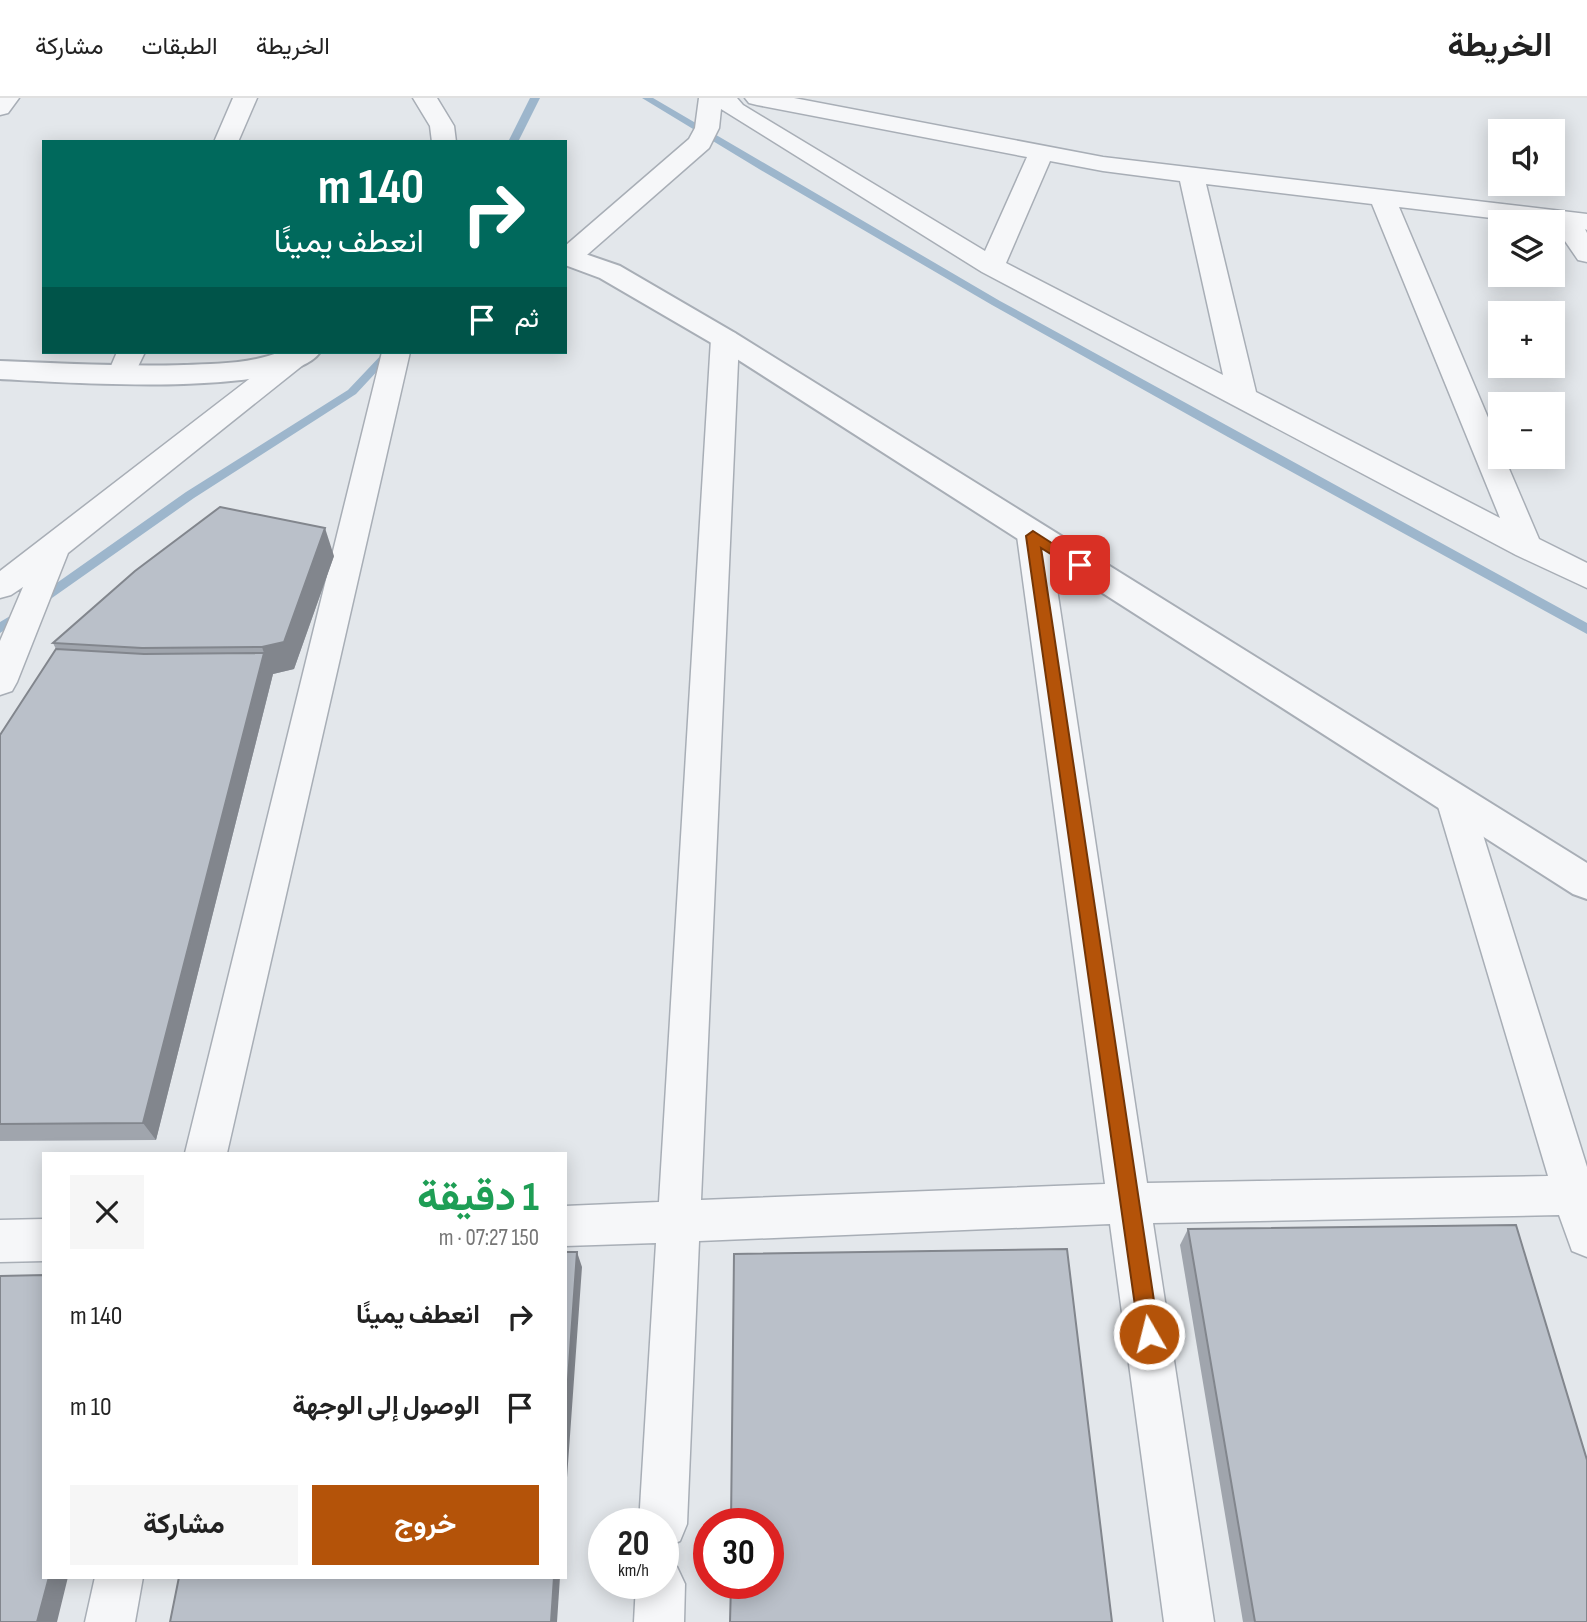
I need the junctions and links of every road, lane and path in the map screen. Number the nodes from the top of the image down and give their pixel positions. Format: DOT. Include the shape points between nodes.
graph roads {
  1 [pos="6,98"];
  2 [pos="245,98"];
  3 [pos="425,98"];
  4 [pos="711,98"];
  5 [pos="724,98"];
  6 [pos="757,98"];
  7 [pos="0,108"];
  8 [pos="227,140"];
  9 [pos="444,140"];
  10 [pos="1042,152"];
  11 [pos="1192,177"];
  12 [pos="1382,198"];
  13 [pos="1576,220"];
  14 [pos="1587,254"];
  15 [pos="568,255"];
  16 [pos="990,266"];
  17 [pos="725,340"];
  18 [pos="396,354"];
  19 [pos="299,355"];
  20 [pos="127,362"];
  21 [pos="0,370"];
  22 [pos="1243,399"];
  23 [pos="1033,536"];
  24 [pos="55,547"];
  25 [pos="1527,547"];
  26 [pos="1587,577"];
  27 [pos="0,587"];
  28 [pos="0,682"];
  29 [pos="1455,803"];
  30 [pos="1587,883"];
  31 [pos="206,1152"];
  32 [pos="1581,1195"];
  33 [pos="1131,1203"];
  34 [pos="677,1223"];
  35 [pos="567,1226"];
  36 [pos="1587,1236"];
  37 [pos="42,1240"];
  38 [pos="0,1241"];
  39 [pos="664,1508"];
  40 [pos="119,1579"];
  41 [pos="660,1599"];
  42 [pos="110,1622"];
  43 [pos="659,1622"];
  44 [pos="1189,1622"];
  1 -- 7 [label="street"];
  2 -- 8 [label="street"];
  3 -- 9 [label="street" via="442,126"];
  4 -- 15 [label="street" via="700,143"];
  5 -- 16 [label="street" via="735,110"];
  6 -- 10 [label="street"];
  10 -- 11 [label="street"];
  10 -- 16 [label="street"];
  11 -- 12 [label="street"];
  11 -- 22 [label="street"];
  12 -- 13 [label="street"];
  12 -- 25 [label="street"];
  13 -- 14 [label="street"];
  15 -- 17 [label="street" via="610,272"];
  16 -- 22 [label="street"];
  17 -- 23 [label="street"];
  17 -- 34 [label="street"];
  18 -- 31 [label="street"];
  19 -- 20 [label="street" via="241,370 191,373"];
  19 -- 24 [label="street"];
  20 -- 21 [label="street"];
  22 -- 25 [label="street"];
  23 -- 29 [label="street"];
  23 -- 33 [label="street"];
  24 -- 27 [label="street"];
  24 -- 28 [label="street"];
  25 -- 26 [label="street"];
  29 -- 30 [label="street"];
  29 -- 32 [label="street"];
  32 -- 33 [label="street"];
  32 -- 36 [label="street"];
  33 -- 34 [label="street"];
  33 -- 44 [label="street"];
  34 -- 35 [label="street"];
  34 -- 39 [label="street"];
  37 -- 38 [label="street"];
  40 -- 42 [label="street"];
  41 -- 43 [label="street"];
}
